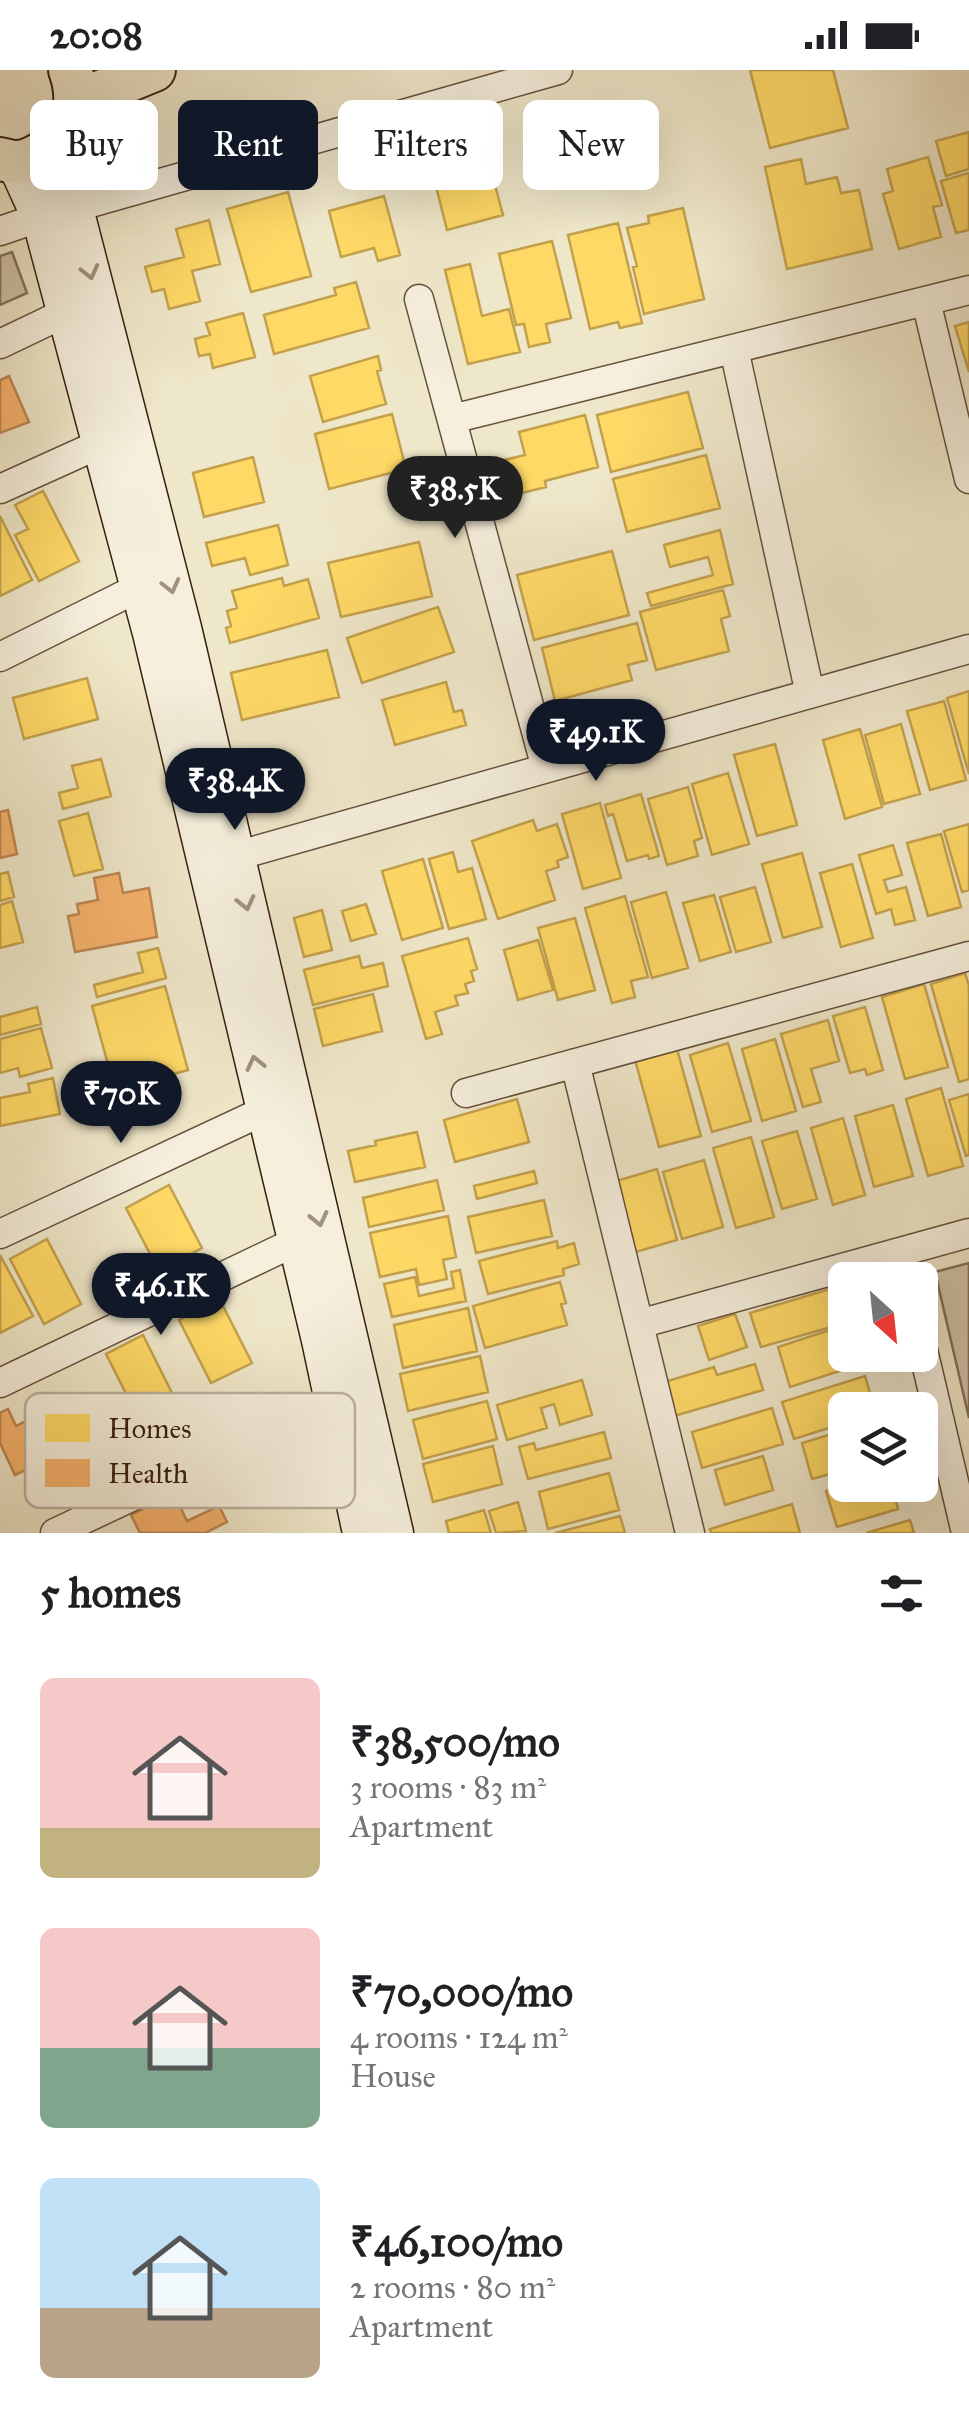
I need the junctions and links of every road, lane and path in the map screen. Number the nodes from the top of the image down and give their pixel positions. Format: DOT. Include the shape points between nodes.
graph roads {
  1 [pos="154,70"];
  2 [pos="558,70"];
  3 [pos="73,86"];
  4 [pos="8,161"];
  5 [pos="58,190"];
  6 [pos="58,212"];
  7 [pos="0,231"];
  8 [pos="969,290"];
  9 [pos="419,299"];
  10 [pos="926,301"];
  11 [pos="67,312"];
  12 [pos="0,344"];
  13 [pos="734,349"];
  14 [pos="452,419"];
  15 [pos="102,443"];
  16 [pos="969,479"];
  17 [pos="0,489"];
  18 [pos="140,586"];
  19 [pos="969,649"];
  20 [pos="0,656"];
  21 [pos="810,694"];
  22 [pos="546,768"];
  23 [pos="221,860"];
  24 [pos="969,956"];
  25 [pos="575,1063"];
  26 [pos="466,1093"];
  27 [pos="266,1110"];
  28 [pos="969,1233"];
  29 [pos="0,1234"];
  30 [pos="297,1241"];
  31 [pos="900,1252"];
  32 [pos="902,1262"];
  33 [pos="639,1324"];
  34 [pos="928,1372"];
  35 [pos="0,1383"];
  36 [pos="332,1393"];
  37 [pos="355,1500"];
  38 [pos="108,1508"];
  39 [pos="55,1533"];
  40 [pos="362,1533"];
  41 [pos="394,1533"];
  42 [pos="690,1533"];
  43 [pos="966,1533"];
  1 -- 3 [label="main road"];
  2 -- 6 [label="street"];
  4 -- 6 [label="street"];
  5 -- 6 [label="street"];
  6 -- 7 [label="street"];
  6 -- 11 [label="street"];
  6 -- 23 [label="street, one-way" via="177,609"];
  8 -- 10 [label="street"];
  9 -- 14 [label="street"];
  10 -- 13 [label="street"];
  10 -- 16 [label="street"];
  11 -- 12 [label="street"];
  11 -- 15 [label="street"];
  13 -- 14 [label="street"];
  13 -- 21 [label="street"];
  14 -- 22 [label="street"];
  15 -- 17 [label="street"];
  15 -- 18 [label="street"];
  18 -- 20 [label="street"];
  18 -- 23 [label="street"];
  19 -- 21 [label="street"];
  21 -- 22 [label="street"];
  22 -- 23 [label="street"];
  27 -- 23 [label="street, one-way"];
  23 -- 41 [label="street, one-way"];
  24 -- 25 [label="street"];
  25 -- 26 [label="street"];
  25 -- 33 [label="street"];
  27 -- 29 [label="street"];
  27 -- 30 [label="street"];
  28 -- 31 [label="street"];
  30 -- 35 [label="street"];
  30 -- 36 [label="street"];
  31 -- 32 [label="street"];
  31 -- 33 [label="street"];
  33 -- 42 [label="street"];
  34 -- 43 [label="street"];
  37 -- 40 [label="street"];
  38 -- 39 [label="street"];
}
